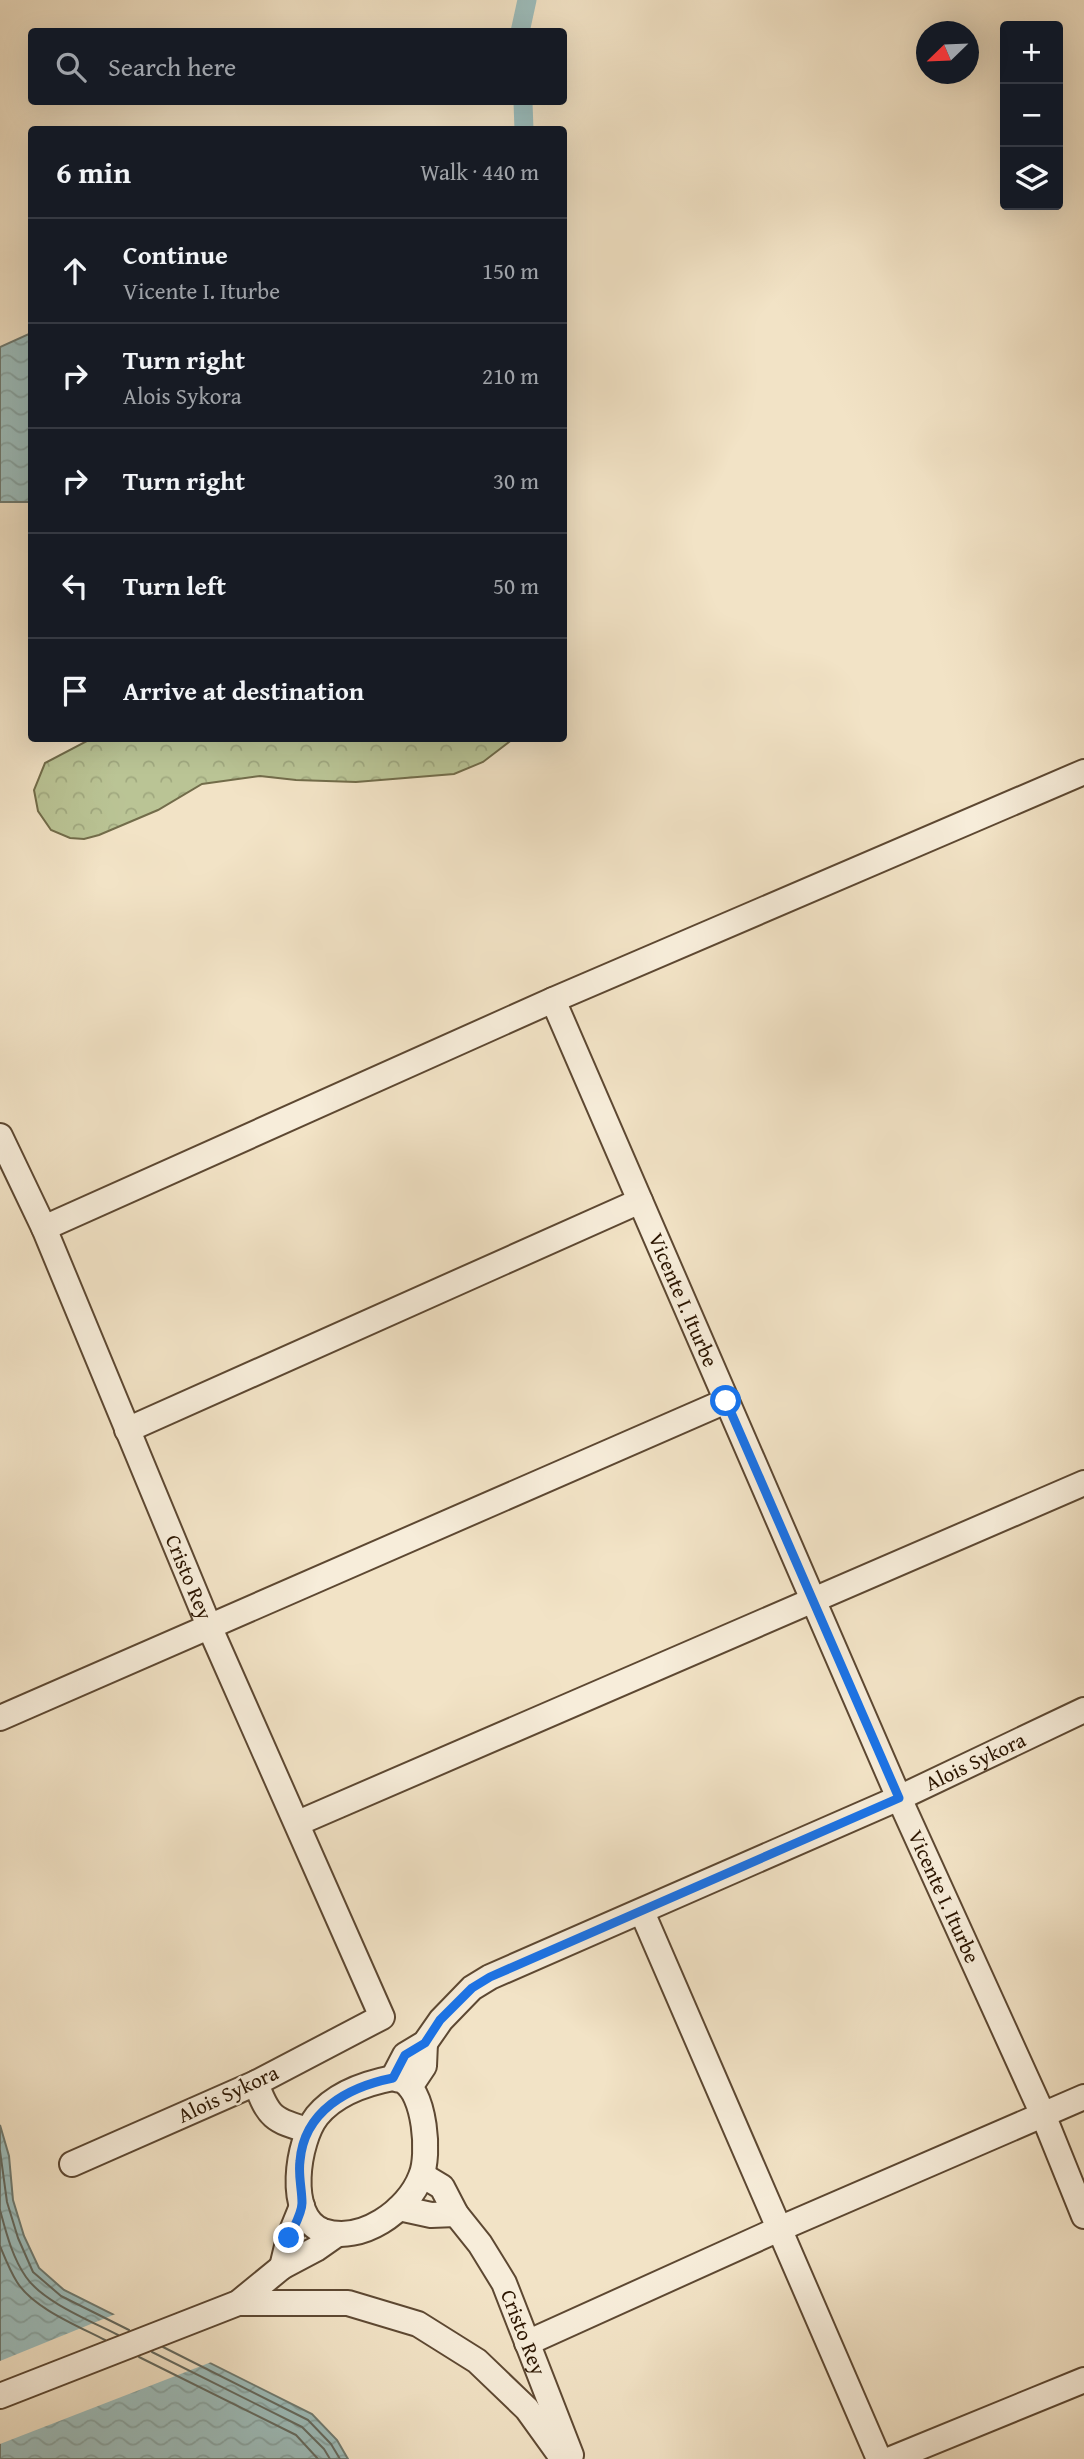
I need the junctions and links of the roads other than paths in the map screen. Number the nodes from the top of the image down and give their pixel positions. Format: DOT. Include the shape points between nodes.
graph roads {
  1 [pos="1084,772"];
  2 [pos="553,1000"];
  3 [pos="0,1136"];
  4 [pos="640,1201"];
  5 [pos="44,1228"];
  6 [pos="726,1401"];
  7 [pos="127,1430"];
  8 [pos="1084,1484"];
  9 [pos="813,1601"];
  10 [pos="209,1626"];
  11 [pos="1084,1710"];
  12 [pos="0,1718"];
  13 [pos="899,1798"];
  14 [pos="298,1823"];
  15 [pos="642,1912"];
  16 [pos="382,2017"];
  17 [pos="256,2083"];
  18 [pos="401,2083"];
  19 [pos="1084,2097"];
  20 [pos="1044,2116"];
  21 [pos="308,2130"];
  22 [pos="72,2164"];
  23 [pos="422,2175"];
  24 [pos="302,2206"];
  25 [pos="399,2208"];
  26 [pos="456,2214"];
  27 [pos="1084,2216"];
  28 [pos="779,2229"];
  29 [pos="336,2235"];
  30 [pos="282,2267"];
  31 [pos="238,2303"];
  32 [pos="527,2343"];
  33 [pos="1084,2380"];
  34 [pos="0,2396"];
  35 [pos="563,2459"];
  36 [pos="572,2459"];
  37 [pos="879,2459"];
  38 [pos="891,2459"];
  1 -- 2 [label="street"];
  2 -- 4 [label="street, Vicente I. Iturbe"];
  2 -- 5 [label="street"];
  3 -- 5 [label="street, Cristo Rey"];
  4 -- 6 [label="street, Vicente I. Iturbe"];
  4 -- 7 [label="street"];
  5 -- 7 [label="street, Cristo Rey"];
  6 -- 9 [label="street, Vicente I. Iturbe"];
  6 -- 10 [label="street"];
  7 -- 10 [label="street, Cristo Rey"];
  8 -- 9 [label="street"];
  9 -- 13 [label="street, Vicente I. Iturbe"];
  9 -- 14 [label="street"];
  10 -- 12 [label="street"];
  10 -- 14 [label="street, Cristo Rey"];
  11 -- 13 [label="street, Alois Sykora"];
  13 -- 15 [label="street, Alois Sykora"];
  13 -- 20 [label="street, Vicente I. Iturbe"];
  14 -- 16 [label="street, Cristo Rey"];
  15 -- 18 [label="street, Alois Sykora" via="472,1988 440,2020 425,2043 405,2055"];
  15 -- 28 [label="street"];
  16 -- 17 [label="street, Alois Sykora"];
  17 -- 21 [label="street" via="264,2105 281,2122"];
  17 -- 22 [label="street, Alois Sykora"];
  18 -- 21 [label="street" via="358,2088 337,2099"];
  18 -- 23 [label="street" via="422,2115"];
  19 -- 20 [label="street"];
  20 -- 27 [label="street, Vicente I. Iturbe"];
  20 -- 28 [label="street"];
  21 -- 24 [label="street" via="300,2160"];
  23 -- 25 [label="street"];
  23 -- 26 [label="street, Cristo Rey" via="442,2187"];
  24 -- 29 [label="street" via="317,2228"];
  24 -- 30 [label="street"];
  25 -- 26 [label="street" via="431,2215"];
  25 -- 29 [label="street" via="358,2232"];
  26 -- 32 [label="street, Cristo Rey" via="504,2283"];
  28 -- 32 [label="street"];
  28 -- 37 [label="street"];
  29 -- 30 [label="street"];
  30 -- 31 [label="street"];
  31 -- 34 [label="street"];
  31 -- 35 [label="street" via="348,2303 418,2325 477,2361 527,2409"];
  32 -- 36 [label="street, Cristo Rey"];
  33 -- 38 [label="street"];
}
